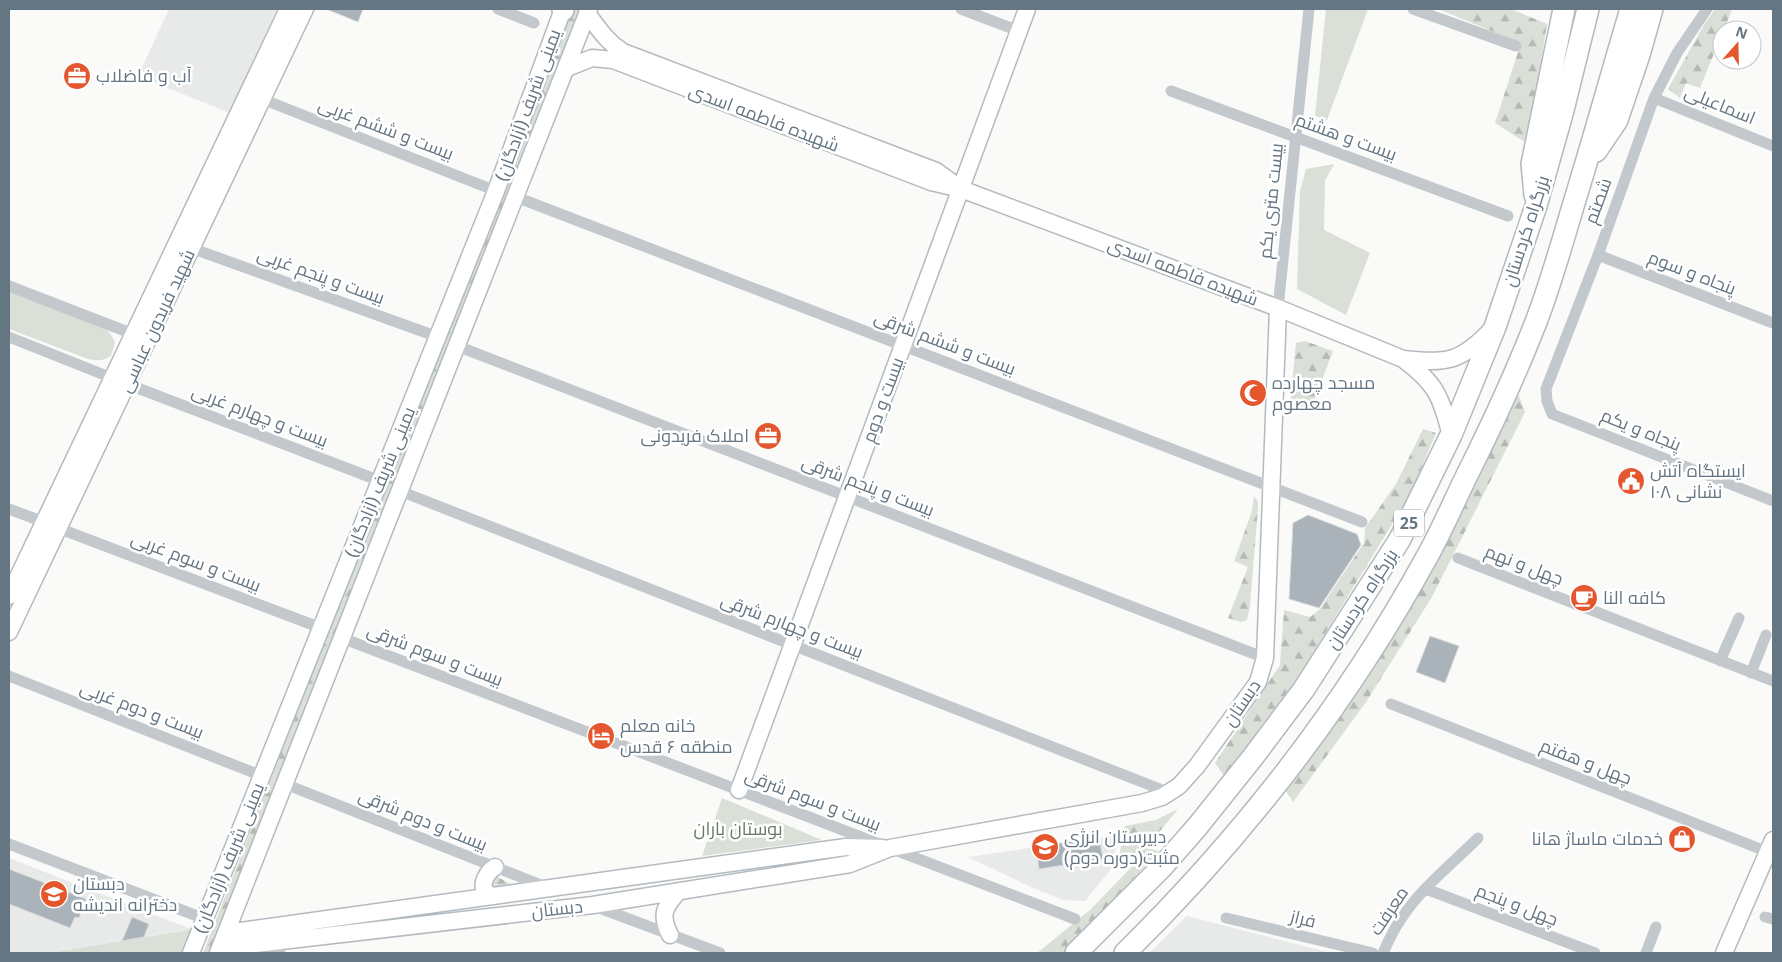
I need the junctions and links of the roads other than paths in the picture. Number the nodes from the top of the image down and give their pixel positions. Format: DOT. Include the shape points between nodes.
graph roads {
  1 [pos="288,9"];
  2 [pos="305,9"];
  3 [pos="498,9"];
  4 [pos="563,9"];
  5 [pos="961,9"];
  6 [pos="1028,9"];
  7 [pos="1309,9"];
  8 [pos="1413,9"];
  9 [pos="1564,9"];
  10 [pos="1588,9"];
  11 [pos="1631,9"];
  12 [pos="1652,9"];
  13 [pos="1707,9"];
  14 [pos="588,11"];
  15 [pos="534,22"];
  16 [pos="1019,31"];
  17 [pos="1516,46"];
  18 [pos="616,54"];
  19 [pos="567,68"];
  20 [pos="1171,91"];
  21 [pos="1654,98"];
  22 [pos="262,99"];
  23 [pos="236,135"];
  24 [pos="1296,137"];
  25 [pos="1773,146"];
  26 [pos="1586,165"];
  27 [pos="961,189"];
  28 [pos="496,191"];
  29 [pos="516,197"];
  30 [pos="1536,206"];
  31 [pos="1508,216"];
  32 [pos="184,245"];
  33 [pos="1598,256"];
  34 [pos="9,286"];
  35 [pos="1278,308"];
  36 [pos="1773,323"];
  37 [pos="1495,326"];
  38 [pos="9,337"];
  39 [pos="140,337"];
  40 [pos="438,337"];
  41 [pos="458,346"];
  42 [pos="903,346"];
  43 [pos="1403,359"];
  44 [pos="120,381"];
  45 [pos="1552,414"];
  46 [pos="1451,435"];
  47 [pos="380,481"];
  48 [pos="1271,487"];
  49 [pos="400,491"];
  50 [pos="848,497"];
  51 [pos="1773,501"];
  52 [pos="9,509"];
  53 [pos="1362,522"];
  54 [pos="51,525"];
  55 [pos="1458,558"];
  56 [pos="9,596"];
  57 [pos="1739,618"];
  58 [pos="322,628"];
  59 [pos="9,632"];
  60 [pos="1766,635"];
  61 [pos="342,638"];
  62 [pos="793,645"];
  63 [pos="1265,658"];
  64 [pos="1720,660"];
  65 [pos="1751,673"];
  66 [pos="9,676"];
  67 [pos="1773,681"];
  68 [pos="1390,704"];
  69 [pos="262,776"];
  70 [pos="285,784"];
  71 [pos="739,790"];
  72 [pos="1170,793"];
  73 [pos="1478,838"];
  74 [pos="9,844"];
  75 [pos="1771,846"];
  76 [pos="890,848"];
  77 [pos="495,867"];
  78 [pos="548,888"];
  79 [pos="1426,889"];
  80 [pos="678,892"];
  81 [pos="493,896"];
  82 [pos="593,905"];
  83 [pos="1226,918"];
  84 [pos="205,919"];
  85 [pos="1075,919"];
  86 [pos="1656,927"];
  87 [pos="226,933"];
  88 [pos="670,934"];
  89 [pos="280,940"];
  90 [pos="219,951"];
  91 [pos="191,953"];
  92 [pos="720,953"];
  93 [pos="1076,953"];
  94 [pos="1125,953"];
  95 [pos="1373,953"];
  96 [pos="1382,953"];
  97 [pos="1595,953"];
  98 [pos="1646,953"];
  99 [pos="1724,953"];
  1 -- 23 [label="street, شهید فریدون عباسی"];
  2 -- 22 [label="street, شهید فریدون عباسی"];
  3 -- 15 [label="street"];
  4 -- 28 [label="street, یمینی شریف (آزادگان)"];
  5 -- 16 [label="street"];
  6 -- 16 [label="street, بیست و دوم"];
  7 -- 24 [label="street, بیست متری یکم"];
  8 -- 17 [label="street"];
  9 -- 30 [label="highway" via="1532,164"];
  10 -- 30 [label="highway, بزرگراه کردستان / 25"];
  11 -- 26 [label="highway, بزرگراه کردستان / 25"];
  12 -- 26 [label="highway" via="1617,120"];
  13 -- 21 [label="street, شصتم" via="1677,53"];
  14 -- 18 [label="street, شهیده فاطمه اسدی"];
  14 -- 19 [label="street, یمینی شریف (آزادگان)"];
  16 -- 27 [label="street, بیست و دوم"];
  18 -- 19 [label="street, شهیده فاطمه اسدی" via="592,58"];
  18 -- 27 [label="street, شهیده فاطمه اسدی" via="932,182"];
  19 -- 29 [label="street, یمینی شریف (آزادگان)"];
  20 -- 24 [label="street, بیست و هشتم"];
  21 -- 25 [label="street, اسماعیلی"];
  21 -- 33 [label="street, شصتم"];
  22 -- 23 [label="street, شهید فریدون عباسی"];
  22 -- 28 [label="street, بیست و ششم غربی"];
  23 -- 32 [label="street, شهید فریدون عباسی"];
  24 -- 31 [label="street, بیست و هشتم"];
  24 -- 35 [label="street, بیست متری یکم"];
  26 -- 94 [label="highway, بزرگراه کردستان / 25" via="1554,272 1506,393 1429,552 1394,614 1356,675 1263,800 1171,908"];
  27 -- 35 [label="street, شهیده فاطمه اسدی"];
  27 -- 42 [label="street, بیست و دوم"];
  28 -- 40 [label="street, یمینی شریف (آزادگان)"];
  29 -- 41 [label="street, یمینی شریف (آزادگان)"];
  29 -- 42 [label="street, بیست و ششم شرقی"];
  30 -- 37 [label="highway, بزرگراه کردستان / 25"];
  32 -- 39 [label="street, شهید فریدون عباسی"];
  32 -- 40 [label="street, بیست و پنجم غربی"];
  33 -- 36 [label="street, پنجاه و سوم"];
  33 -- 45 [label="street, شصتم" via="1546,389"];
  34 -- 39 [label="street"];
  35 -- 43 [label="street, شهیده فاطمه اسدی"];
  35 -- 48 [label="street, دبستان"];
  37 -- 43 [label="street" via="1473,348 1454,358 1434,362"];
  37 -- 46 [label="highway, بزرگراه کردستان / 25"];
  38 -- 44 [label="street, بیست و چهارم غربی"];
  39 -- 44 [label="street, شهید فریدون عباسی"];
  40 -- 47 [label="street, یمینی شریف (آزادگان)"];
  41 -- 49 [label="street, یمینی شریف (آزادگان)"];
  41 -- 50 [label="street, بیست و پنجم شرقی"];
  42 -- 48 [label="street, بیست و ششم شرقی"];
  42 -- 50 [label="street, بیست و دوم"];
  43 -- 46 [label="street" via="1431,384 1444,409"];
  44 -- 47 [label="street, بیست و چهارم غربی"];
  44 -- 54 [label="street, شهید فریدون عباسی"];
  45 -- 51 [label="street, پنجاه و یکم"];
  46 -- 93 [label="highway, بزرگراه کردستان / 25" via="1400,539 1304,689 1197,827"];
  47 -- 58 [label="street, یمینی شریف (آزادگان)"];
  48 -- 53 [label="street, بیست و ششم شرقی"];
  48 -- 63 [label="street, دبستان"];
  49 -- 61 [label="street, یمینی شریف (آزادگان)"];
  49 -- 62 [label="street, بیست و چهارم شرقی"];
  50 -- 62 [label="street, بیست و دوم"];
  50 -- 63 [label="street, بیست و پنجم شرقی"];
  52 -- 54 [label="street, بیست و سوم غربی"];
  54 -- 56 [label="street, شهید فریدون عباسی"];
  54 -- 58 [label="street, بیست و سوم غربی"];
  54 -- 59 [label="street, شهید فریدون عباسی"];
  55 -- 64 [label="street, چهل و نهم"];
  57 -- 64 [label="street"];
  58 -- 69 [label="street, یمینی شریف (آزادگان)"];
  60 -- 65 [label="street"];
  61 -- 70 [label="street, یمینی شریف (آزادگان)"];
  61 -- 71 [label="street, بیست و سوم شرقی"];
  62 -- 71 [label="street, بیست و دوم"];
  62 -- 72 [label="street, بیست و چهارم شرقی"];
  63 -- 72 [label="street, دبستان" via="1258,682 1197,766"];
  64 -- 65 [label="street, چهل و نهم"];
  65 -- 67 [label="street, چهل و نهم"];
  66 -- 69 [label="street, بیست و دوم غربی"];
  68 -- 75 [label="street, چهل و هفتم"];
  69 -- 84 [label="street, یمینی شریف (آزادگان)"];
  70 -- 77 [label="street, بیست و دوم شرقی"];
  70 -- 87 [label="street, یمینی شریف (آزادگان)"];
  71 -- 76 [label="street, بیست و سوم شرقی"];
  72 -- 76 [label="street, دبستان" via="1142,803"];
  73 -- 79 [label="street, معرفت"];
  74 -- 84 [label="street"];
  75 -- 99 [label="street"];
  76 -- 78 [label="street, دبستان" via="846,847"];
  76 -- 80 [label="street, دبستان" via="850,864"];
  76 -- 85 [label="street, بیست و سوم شرقی"];
  77 -- 78 [label="street, بیست و دوم شرقی"];
  77 -- 81 [label="street" via="484,880 485,890"];
  78 -- 81 [label="street, دبستان"];
  78 -- 82 [label="street"];
  79 -- 96 [label="street, معرفت" via="1400,919"];
  79 -- 97 [label="street, چهل و پنجم"];
  80 -- 82 [label="street, دبستان"];
  80 -- 88 [label="street" via="669,902 664,917"];
  81 -- 89 [label="street, دبستان"];
  82 -- 88 [label="street"];
  82 -- 89 [label="street, دبستان"];
  83 -- 95 [label="street, فراز"];
  84 -- 91 [label="street, یمینی شریف (آزادگان)"];
  86 -- 98 [label="street"];
  87 -- 89 [label="street, دبستان"];
  87 -- 90 [label="street, یمینی شریف (آزادگان)"];
  88 -- 92 [label="street"];
  89 -- 90 [label="street, دبستان"];
}
